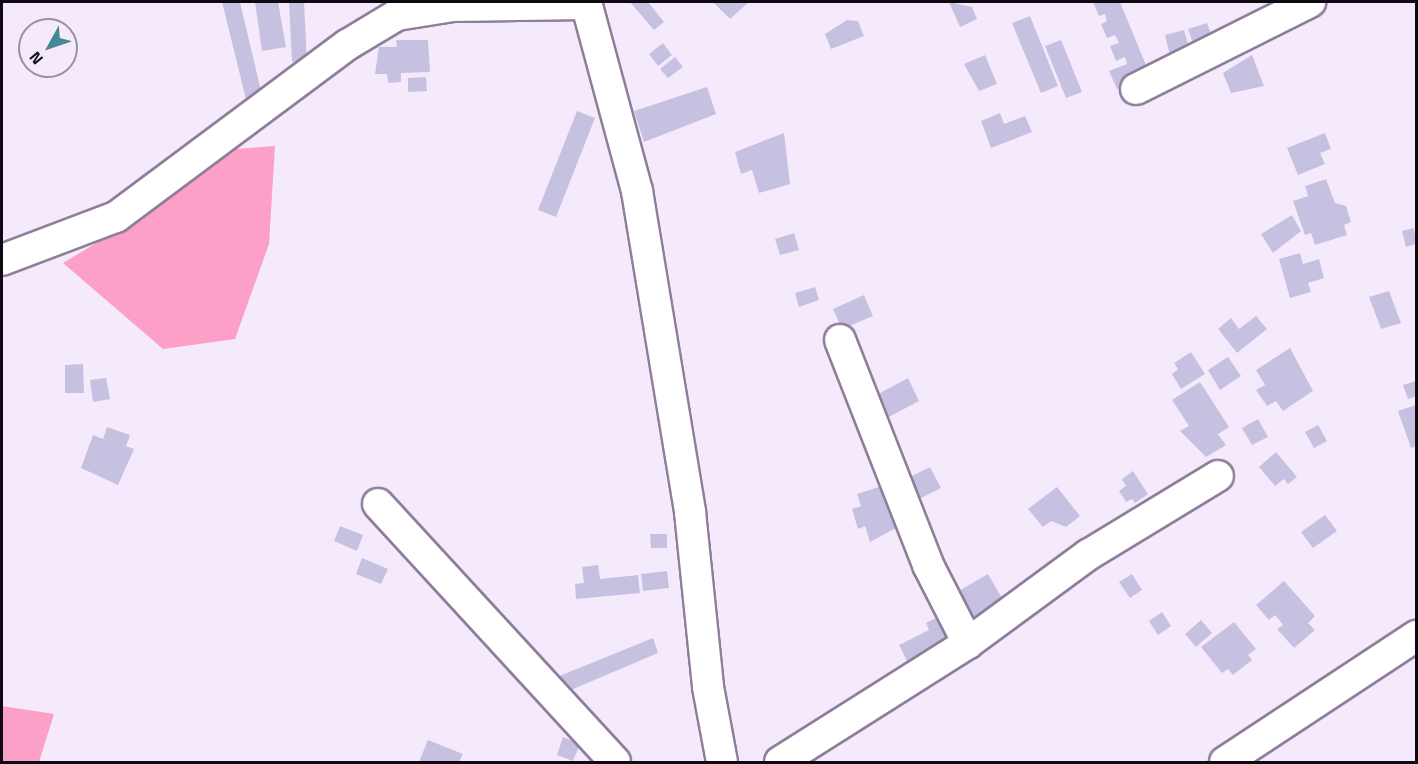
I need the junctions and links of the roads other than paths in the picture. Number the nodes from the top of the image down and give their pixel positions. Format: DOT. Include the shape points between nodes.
graph roads {
  1 [pos="1310,2"];
  2 [pos="585,3"];
  3 [pos="1136,89"];
  4 [pos="2,260"];
  5 [pos="840,340"];
  6 [pos="1218,476"];
  7 [pos="378,504"];
  8 [pos="1416,636"];
  9 [pos="968,643"];
  10 [pos="615,762"];
  11 [pos="722,762"];
  12 [pos="780,762"];
  13 [pos="1225,762"];
  1 -- 3 [label="street"];
  2 -- 4 [label="street" via="453,6 398,15 347,45 116,217"];
  2 -- 11 [label="street" via="615,95 637,191 690,512 708,687"];
  5 -- 9 [label="street" via="928,565"];
  6 -- 9 [label="street" via="1088,555"];
  7 -- 10 [label="street"];
  8 -- 13 [label="street"];
  9 -- 12 [label="street"];
}
